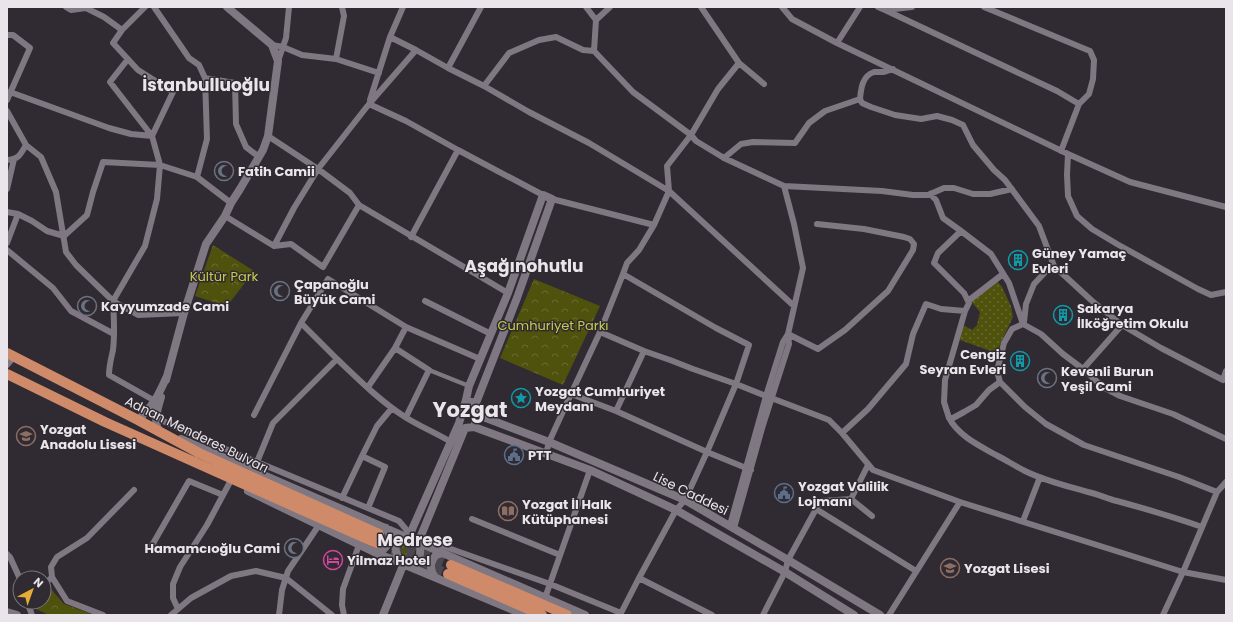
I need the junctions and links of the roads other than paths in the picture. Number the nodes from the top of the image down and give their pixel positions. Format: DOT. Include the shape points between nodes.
graph roads {
  1 [pos="66,7"];
  2 [pos="145,7"];
  3 [pos="154,7"];
  4 [pos="227,7"];
  5 [pos="236,7"];
  6 [pos="289,7"];
  7 [pos="342,7"];
  8 [pos="403,7"];
  9 [pos="481,7"];
  10 [pos="586,7"];
  11 [pos="610,7"];
  12 [pos="701,7"];
  13 [pos="782,7"];
  14 [pos="860,7"];
  15 [pos="878,7"];
  16 [pos="912,7"];
  17 [pos="984,7"];
  18 [pos="885,10"];
  19 [pos="238,16"];
  20 [pos="596,20"];
  21 [pos="122,30"];
  22 [pos="7,35"];
  23 [pos="390,37"];
  24 [pos="837,43"];
  25 [pos="272,45"];
  26 [pos="283,47"];
  27 [pos="416,50"];
  28 [pos="594,51"];
  29 [pos="336,59"];
  30 [pos="128,60"];
  31 [pos="278,61"];
  32 [pos="739,63"];
  33 [pos="448,68"];
  34 [pos="893,69"];
  35 [pos="379,72"];
  36 [pos="205,78"];
  37 [pos="764,84"];
  38 [pos="484,86"];
  39 [pos="10,92"];
  40 [pos="7,100"];
  41 [pos="860,100"];
  42 [pos="369,104"];
  43 [pos="1079,104"];
  44 [pos="7,110"];
  45 [pos="691,135"];
  46 [pos="152,136"];
  47 [pos="268,136"];
  48 [pos="26,145"];
  49 [pos="458,150"];
  50 [pos="1060,151"];
  51 [pos="1068,154"];
  52 [pos="259,157"];
  53 [pos="724,158"];
  54 [pos="14,159"];
  55 [pos="7,160"];
  56 [pos="160,165"];
  57 [pos="318,169"];
  58 [pos="196,177"];
  59 [pos="784,186"];
  60 [pos="7,189"];
  61 [pos="1012,189"];
  62 [pos="669,191"];
  63 [pos="930,194"];
  64 [pos="543,195"];
  65 [pos="552,199"];
  66 [pos="231,203"];
  67 [pos="359,205"];
  68 [pos="1226,207"];
  69 [pos="7,212"];
  70 [pos="18,214"];
  71 [pos="225,216"];
  72 [pos="817,224"];
  73 [pos="654,225"];
  74 [pos="961,231"];
  75 [pos="64,236"];
  76 [pos="412,236"];
  77 [pos="7,243"];
  78 [pos="274,246"];
  79 [pos="7,250"];
  80 [pos="1053,264"];
  81 [pos="323,267"];
  82 [pos="623,274"];
  83 [pos="1003,274"];
  84 [pos="328,279"];
  85 [pos="1226,292"];
  86 [pos="508,293"];
  87 [pos="113,301"];
  88 [pos="425,301"];
  89 [pos="968,301"];
  90 [pos="794,306"];
  91 [pos="965,311"];
  92 [pos="184,313"];
  93 [pos="301,323"];
  94 [pos="1023,324"];
  95 [pos="1122,325"];
  96 [pos="406,327"];
  97 [pos="600,332"];
  98 [pos="114,334"];
  99 [pos="491,334"];
  100 [pos="788,334"];
  101 [pos="395,348"];
  102 [pos="644,351"];
  103 [pos="10,355"];
  104 [pos="337,359"];
  105 [pos="480,359"];
  106 [pos="7,365"];
  107 [pos="1083,369"];
  108 [pos="429,370"];
  109 [pos="1226,372"];
  110 [pos="7,374"];
  111 [pos="167,376"];
  112 [pos="1225,381"];
  113 [pos="1000,382"];
  114 [pos="736,384"];
  115 [pos="469,386"];
  116 [pos="368,387"];
  117 [pos="571,394"];
  118 [pos="768,398"];
  119 [pos="466,400"];
  120 [pos="155,401"];
  121 [pos="476,403"];
  122 [pos="392,408"];
  123 [pos="616,411"];
  124 [pos="254,415"];
  125 [pos="478,415"];
  126 [pos="406,417"];
  127 [pos="156,418"];
  128 [pos="949,418"];
  129 [pos="138,420"];
  130 [pos="105,422"];
  131 [pos="466,426"];
  132 [pos="158,430"];
  133 [pos="842,433"];
  134 [pos="1226,439"];
  135 [pos="451,442"];
  136 [pos="549,442"];
  137 [pos="707,452"];
  138 [pos="546,454"];
  139 [pos="362,456"];
  140 [pos="257,462"];
  141 [pos="868,465"];
  142 [pos="748,469"];
  143 [pos="590,470"];
  144 [pos="1040,477"];
  145 [pos="230,482"];
  146 [pos="1226,483"];
  147 [pos="134,490"];
  148 [pos="1217,492"];
  149 [pos="223,495"];
  150 [pos="342,498"];
  151 [pos="850,498"];
  152 [pos="685,500"];
  153 [pos="960,502"];
  154 [pos="368,508"];
  155 [pos="816,509"];
  156 [pos="676,510"];
  157 [pos="872,516"];
  158 [pos="472,519"];
  159 [pos="1023,522"];
  160 [pos="318,525"];
  161 [pos="732,527"];
  162 [pos="1202,527"];
  163 [pos="409,536"];
  164 [pos="379,539"];
  165 [pos="420,541"];
  166 [pos="359,545"];
  167 [pos="151,548"];
  168 [pos="442,553"];
  169 [pos="7,554"];
  170 [pos="560,555"];
  171 [pos="788,560"];
  172 [pos="404,564"];
  173 [pos="16,570"];
  174 [pos="51,570"];
  175 [pos="916,571"];
  176 [pos="785,572"];
  177 [pos="1183,572"];
  178 [pos="52,577"];
  179 [pos="286,578"];
  180 [pos="435,578"];
  181 [pos="639,578"];
  182 [pos="1226,580"];
  183 [pos="550,584"];
  184 [pos="546,598"];
  185 [pos="178,609"];
  186 [pos="7,612"];
  187 [pos="624,614"];
  188 [pos="17,615"];
  189 [pos="103,615"];
  190 [pos="171,615"];
  191 [pos="279,615"];
  192 [pos="332,615"];
  193 [pos="344,615"];
  194 [pos="383,615"];
  195 [pos="525,615"];
  196 [pos="542,615"];
  197 [pos="567,615"];
  198 [pos="585,615"];
  199 [pos="712,615"];
  200 [pos="764,615"];
  201 [pos="854,615"];
  202 [pos="880,615"];
  203 [pos="889,615"];
  204 [pos="1163,615"];
  1 -- 21 [label="street" via="71,10 86,8"];
  2 -- 21 [label="street"];
  3 -- 36 [label="street" via="188,58 199,65"];
  4 -- 19 [label="street"];
  5 -- 19 [label="street"];
  6 -- 26 [label="street"];
  7 -- 29 [label="street" via="344,16"];
  8 -- 23 [label="street"];
  9 -- 33 [label="street"];
  10 -- 20 [label="street"];
  11 -- 20 [label="street"];
  12 -- 32 [label="street"];
  13 -- 24 [label="street" via="792,19"];
  14 -- 24 [label="street"];
  15 -- 18 [label="street"];
  16 -- 18 [label="street"];
  17 -- 43 [label="street" via="1090,51 1094,60 1093,79 1089,94"];
  18 -- 43 [label="street" via="1057,91"];
  19 -- 25 [label="street"];
  20 -- 28 [label="street"];
  21 -- 30 [label="street" via="113,43"];
  22 -- 39 [label="street" via="13,35 30,48"];
  23 -- 27 [label="street"];
  23 -- 35 [label="street"];
  24 -- 34 [label="street"];
  25 -- 26 [label="street"];
  25 -- 31 [label="street"];
  26 -- 29 [label="street" via="302,55"];
  26 -- 31 [label="street"];
  27 -- 33 [label="street"];
  27 -- 42 [label="street"];
  28 -- 38 [label="street" via="583,50 556,37 539,40 509,53"];
  28 -- 45 [label="street" via="633,92"];
  29 -- 35 [label="street"];
  30 -- 46 [label="street" via="110,82"];
  30 -- 46 [label="street" via="138,70 173,92"];
  31 -- 47 [label="street"];
  32 -- 37 [label="street"];
  32 -- 45 [label="street" via="718,89"];
  33 -- 38 [label="street"];
  34 -- 41 [label="street" via="874,72 868,76 863,81"];
  34 -- 50 [label="street"];
  35 -- 42 [label="street"];
  36 -- 52 [label="street" via="235,83 236,124 246,147"];
  36 -- 58 [label="street" via="207,139"];
  38 -- 62 [label="street" via="589,143"];
  39 -- 40 [label="street"];
  39 -- 46 [label="street" via="109,128"];
  41 -- 53 [label="street" via="825,111 809,123 795,143 741,144"];
  41 -- 61 [label="street" via="871,107 895,115 921,119 937,116 963,125 977,150"];
  42 -- 49 [label="street"];
  42 -- 57 [label="street"];
  43 -- 50 [label="street"];
  44 -- 48 [label="street"];
  45 -- 53 [label="street" via="696,141"];
  45 -- 62 [label="street" via="667,166"];
  46 -- 56 [label="street"];
  47 -- 52 [label="street"];
  47 -- 57 [label="street"];
  48 -- 54 [label="street"];
  48 -- 75 [label="street" via="41,158 56,192"];
  49 -- 64 [label="street"];
  49 -- 76 [label="street"];
  50 -- 51 [label="street"];
  51 -- 68 [label="street" via="1130,182"];
  51 -- 85 [label="street" via="1068,196 1077,216 1117,244 1198,289 1211,295"];
  52 -- 66 [label="street"];
  53 -- 59 [label="street"];
  54 -- 55 [label="street"];
  54 -- 60 [label="street"];
  56 -- 58 [label="street"];
  56 -- 75 [label="street" via="103,162 87,215"];
  56 -- 87 [label="street" via="157,199 144,246"];
  57 -- 67 [label="street" via="350,193"];
  57 -- 78 [label="street"];
  58 -- 66 [label="street"];
  59 -- 63 [label="street"];
  59 -- 90 [label="street" via="803,268"];
  61 -- 63 [label="street" via="990,194 973,194 954,188 944,188"];
  61 -- 80 [label="street" via="1039,226"];
  62 -- 73 [label="street"];
  62 -- 90 [label="street"];
  63 -- 74 [label="street" via="936,200 943,218"];
  64 -- 65 [label="street"];
  64 -- 86 [label="street"];
  65 -- 73 [label="street"];
  65 -- 121 [label="street"];
  66 -- 71 [label="street"];
  67 -- 76 [label="street"];
  67 -- 81 [label="street"];
  69 -- 70 [label="street"];
  70 -- 75 [label="street" via="47,231"];
  70 -- 77 [label="street"];
  71 -- 78 [label="street"];
  71 -- 92 [label="street" via="206,244"];
  72 -- 100 [label="street" via="864,229 904,237 914,244 913,250 888,291 845,330 818,349"];
  73 -- 82 [label="street" via="639,250 627,263"];
  74 -- 83 [label="street" via="991,254"];
  74 -- 89 [label="street" via="938,253 934,262"];
  75 -- 87 [label="street" via="66,252"];
  76 -- 86 [label="street"];
  78 -- 81 [label="street" via="291,244"];
  79 -- 98 [label="street" via="53,288 71,311"];
  80 -- 94 [label="street" via="1034,284 1026,304"];
  80 -- 95 [label="street"];
  81 -- 84 [label="street"];
  82 -- 97 [label="street"];
  82 -- 114 [label="street" via="749,345"];
  83 -- 89 [label="street"];
  83 -- 94 [label="street" via="1009,283"];
  84 -- 93 [label="street"];
  84 -- 96 [label="street"];
  86 -- 99 [label="street"];
  87 -- 92 [label="street" via="138,315"];
  87 -- 98 [label="street"];
  88 -- 99 [label="street"];
  89 -- 91 [label="street"];
  90 -- 100 [label="street"];
  91 -- 128 [label="street" via="945,380 944,402"];
  91 -- 133 [label="street" via="941,309 926,304 913,334 906,364 868,409"];
  92 -- 111 [label="street"];
  93 -- 104 [label="street"];
  93 -- 124 [label="street"];
  94 -- 107 [label="street" via="1041,334"];
  94 -- 113 [label="street" via="1012,329 1004,343 997,371"];
  95 -- 107 [label="street"];
  95 -- 112 [label="street"];
  96 -- 101 [label="street"];
  96 -- 105 [label="street"];
  97 -- 102 [label="street"];
  97 -- 117 [label="street"];
  98 -- 120 [label="street" via="109,375"];
  99 -- 105 [label="street"];
  100 -- 118 [label="street" via="783,342"];
  101 -- 108 [label="street"];
  101 -- 116 [label="street"];
  102 -- 114 [label="street"];
  102 -- 123 [label="street"];
  103 -- 106 [label="street"];
  103 -- 129 [label="highway, Adnan Menderes Bulvarı"];
  104 -- 116 [label="street"];
  104 -- 140 [label="street" via="273,423"];
  105 -- 115 [label="street"];
  107 -- 134 [label="street" via="1103,387 1120,396 1173,414"];
  108 -- 115 [label="street"];
  108 -- 126 [label="street"];
  109 -- 112 [label="street"];
  110 -- 130 [label="highway, Adnan Menderes Bulvarı"];
  111 -- 120 [label="street"];
  111 -- 127 [label="street"];
  113 -- 128 [label="street" via="976,405"];
  113 -- 148 [label="street" via="1046,424 1084,445"];
  114 -- 118 [label="street"];
  114 -- 137 [label="street"];
  115 -- 119 [label="street"];
  116 -- 122 [label="street"];
  117 -- 123 [label="street"];
  117 -- 136 [label="street"];
  118 -- 133 [label="street" via="829,420"];
  118 -- 142 [label="street"];
  119 -- 121 [label="street"];
  119 -- 131 [label="street"];
  120 -- 129 [label="street"];
  121 -- 125 [label="street"];
  122 -- 126 [label="street"];
  122 -- 139 [label="street" via="377,426"];
  123 -- 137 [label="street"];
  125 -- 131 [label="street"];
  125 -- 136 [label="street, Lise Caddesi"];
  126 -- 135 [label="street"];
  127 -- 132 [label="street"];
  127 -- 140 [label="street"];
  128 -- 144 [label="street" via="974,444"];
  129 -- 132 [label="highway, Adnan Menderes Bulvarı"];
  130 -- 145 [label="street"];
  130 -- 164 [label="highway, Adnan Menderes Bulvarı"];
  131 -- 135 [label="street"];
  131 -- 138 [label="street, Lise Caddesi"];
  131 -- 165 [label="street"];
  132 -- 164 [label="highway, Adnan Menderes Bulvarı" via="200,453"];
  133 -- 141 [label="street"];
  135 -- 163 [label="street"];
  136 -- 138 [label="street"];
  136 -- 152 [label="street, Lise Caddesi"];
  137 -- 142 [label="street"];
  137 -- 152 [label="street"];
  138 -- 143 [label="street, Lise Caddesi"];
  139 -- 150 [label="street"];
  139 -- 154 [label="street" via="385,468"];
  140 -- 150 [label="street"];
  141 -- 151 [label="street"];
  141 -- 153 [label="street" via="873,470"];
  142 -- 161 [label="street"];
  143 -- 156 [label="street, Lise Caddesi"];
  143 -- 170 [label="street"];
  144 -- 159 [label="street"];
  144 -- 162 [label="street"];
  145 -- 149 [label="street"];
  145 -- 160 [label="street"];
  146 -- 148 [label="street"];
  147 -- 174 [label="street" via="87,538 57,557"];
  148 -- 162 [label="street"];
  149 -- 167 [label="street" via="189,481"];
  149 -- 185 [label="street" via="180,567 173,584 173,598"];
  150 -- 154 [label="street"];
  151 -- 155 [label="street" via="821,501"];
  151 -- 157 [label="street"];
  152 -- 156 [label="street"];
  152 -- 161 [label="street, Lise Caddesi"];
  153 -- 159 [label="street"];
  153 -- 175 [label="street"];
  154 -- 163 [label="street" via="399,521"];
  155 -- 171 [label="street"];
  155 -- 175 [label="street"];
  156 -- 176 [label="street, Lise Caddesi"];
  156 -- 181 [label="street"];
  158 -- 170 [label="street"];
  159 -- 177 [label="street"];
  160 -- 166 [label="street"];
  160 -- 179 [label="street"];
  161 -- 171 [label="street, Lise Caddesi"];
  162 -- 177 [label="street"];
  163 -- 164 [label="street"];
  163 -- 165 [label="street"];
  163 -- 172 [label="street" via="401,540 395,550"];
  164 -- 166 [label="street"];
  164 -- 172 [label="street"];
  165 -- 168 [label="street"];
  165 -- 172 [label="street" via="419,558"];
  165 -- 183 [label="street"];
  166 -- 193 [label="street" via="343,589"];
  168 -- 180 [label="street" via="436,555 431,564 431,573"];
  168 -- 184 [label="street"];
  169 -- 173 [label="street"];
  170 -- 183 [label="street"];
  171 -- 176 [label="street"];
  171 -- 202 [label="street, Lise Caddesi"];
  172 -- 180 [label="street"];
  172 -- 194 [label="street"];
  175 -- 203 [label="street"];
  176 -- 200 [label="street"];
  176 -- 201 [label="street, Lise Caddesi"];
  177 -- 182 [label="street"];
  177 -- 204 [label="street"];
  178 -- 189 [label="street" via="67,601"];
  179 -- 185 [label="street" via="256,571 231,576 191,598"];
  179 -- 191 [label="street"];
  179 -- 192 [label="street"];
  180 -- 195 [label="street"];
  181 -- 187 [label="street"];
  181 -- 199 [label="street"];
  183 -- 184 [label="street"];
  183 -- 187 [label="street"];
  184 -- 198 [label="street"];
  185 -- 190 [label="street"];
  186 -- 188 [label="street"];
  196 -- 197 [label="highway" via="450,570"];
}
